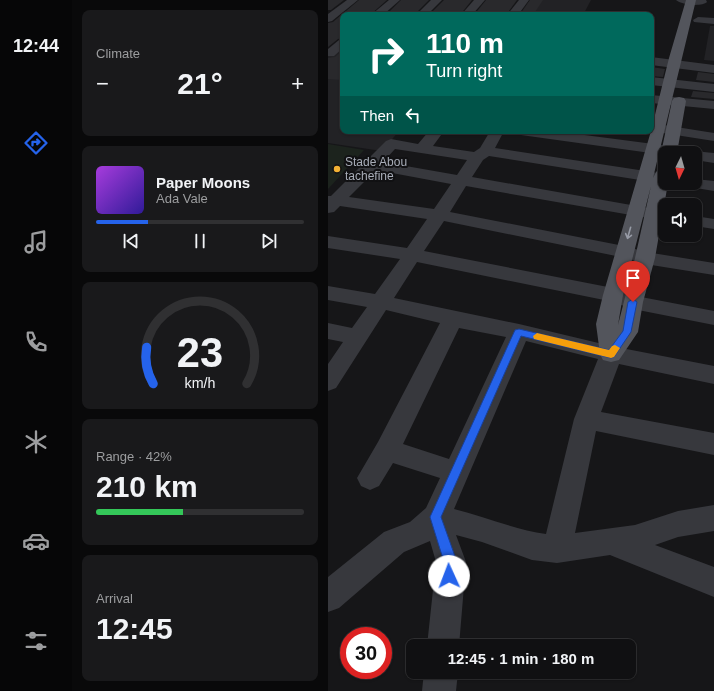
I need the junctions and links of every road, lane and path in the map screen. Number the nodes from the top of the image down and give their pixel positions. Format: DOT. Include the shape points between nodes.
graph roads {
  1 [pos="354,0"];
  2 [pos="395,0"];
  3 [pos="437,0"];
  4 [pos="480,0"];
  5 [pos="524,0"];
  6 [pos="688,0"];
  7 [pos="702,1"];
  8 [pos="380,12"];
  9 [pos="424,12"];
  10 [pos="469,12"];
  11 [pos="514,12"];
  12 [pos="328,19"];
  13 [pos="340,20"];
  14 [pos="692,20"];
  15 [pos="714,21"];
  16 [pos="693,40"];
  17 [pos="340,45"];
  18 [pos="330,53"];
  19 [pos="654,55"];
  20 [pos="683,60"];
  21 [pos="654,61"];
  22 [pos="714,69"];
  23 [pos="654,81"];
  24 [pos="676,83"];
  25 [pos="714,88"];
  26 [pos="665,100"];
  27 [pos="714,105"];
  28 [pos="661,129"];
  29 [pos="434,134"];
  30 [pos="495,134"];
  31 [pos="545,134"];
  32 [pos="714,137"];
  33 [pos="671,146"];
  34 [pos="422,149"];
  35 [pos="652,149"];
  36 [pos="658,150"];
  37 [pos="482,154"];
  38 [pos="702,156"];
  39 [pos="714,158"];
  40 [pos="372,165"];
  41 [pos="658,169"];
  42 [pos="658,176"];
  43 [pos="658,179"];
  44 [pos="462,181"];
  45 [pos="702,184"];
  46 [pos="714,186"];
  47 [pos="331,204"];
  48 [pos="636,211"];
  49 [pos="439,215"];
  50 [pos="658,215"];
  51 [pos="658,221"];
  52 [pos="702,222"];
  53 [pos="714,224"];
  54 [pos="328,242"];
  55 [pos="624,252"];
  56 [pos="413,255"];
  57 [pos="645,258"];
  58 [pos="714,269"];
  59 [pos="328,293"];
  60 [pos="613,295"];
  61 [pos="380,302"];
  62 [pos="633,302"];
  63 [pos="714,318"];
  64 [pos="453,319"];
  65 [pos="328,331"];
  66 [pos="519,332"];
  67 [pos="358,336"];
  68 [pos="611,354"];
  69 [pos="714,375"];
  70 [pos="328,382"];
  71 [pos="586,419"];
  72 [pos="714,444"];
  73 [pos="387,450"];
  74 [pos="456,472"];
  75 [pos="370,478"];
  76 [pos="436,517"];
  77 [pos="714,518"];
  78 [pos="611,542"];
  79 [pos="557,549"];
  80 [pos="714,582"];
  81 [pos="328,597"];
  82 [pos="444,639"];
  83 [pos="440,679"];
  84 [pos="439,691"];
  1 -- 12 [label="street"];
  2 -- 8 [label="street"];
  3 -- 9 [label="street"];
  4 -- 10 [label="street"];
  5 -- 11 [label="street"];
  6 -- 7 [label="street"];
  6 -- 14 [label="main road"];
  7 -- 14 [label="main road"];
  12 -- 13 [label="street"];
  14 -- 15 [label="street"];
  14 -- 16 [label="main road"];
  14 -- 20 [label="main road"];
  17 -- 18 [label="street"];
  19 -- 20 [label="street"];
  20 -- 21 [label="street"];
  20 -- 22 [label="street"];
  20 -- 24 [label="main road"];
  23 -- 24 [label="street"];
  24 -- 25 [label="street"];
  24 -- 26 [label="main road"];
  26 -- 27 [label="street"];
  26 -- 28 [label="main road"];
  28 -- 32 [label="street"];
  28 -- 33 [label="main road"];
  28 -- 35 [label="main road"];
  29 -- 34 [label="street"];
  30 -- 37 [label="street"];
  31 -- 35 [label="street"];
  34 -- 37 [label="street"];
  34 -- 40 [label="street" via="391,144"];
  35 -- 36 [label="street"];
  35 -- 41 [label="main road"];
  37 -- 42 [label="street"];
  37 -- 44 [label="street"];
  38 -- 39 [label="street"];
  40 -- 44 [label="street"];
  40 -- 47 [label="street"];
  43 -- 48 [label="main road"];
  44 -- 48 [label="street"];
  44 -- 49 [label="street"];
  45 -- 46 [label="street"];
  47 -- 49 [label="street"];
  48 -- 50 [label="street"];
  48 -- 55 [label="main road, one-way"];
  49 -- 55 [label="street"];
  49 -- 56 [label="street"];
  51 -- 57 [label="main road"];
  52 -- 53 [label="street"];
  54 -- 56 [label="street"];
  55 -- 57 [label="street"];
  55 -- 60 [label="main road"];
  56 -- 60 [label="street"];
  56 -- 61 [label="street"];
  57 -- 58 [label="street"];
  57 -- 62 [label="main road"];
  59 -- 61 [label="street"];
  60 -- 62 [label="street"];
  60 -- 68 [label="main road" via="607,324"];
  61 -- 64 [label="street"];
  61 -- 67 [label="street"];
  62 -- 63 [label="street"];
  62 -- 68 [label="main road" via="627,332"];
  64 -- 66 [label="street"];
  64 -- 73 [label="street"];
  65 -- 67 [label="street"];
  66 -- 68 [label="street"];
  66 -- 74 [label="street"];
  67 -- 70 [label="street"];
  68 -- 69 [label="street"];
  68 -- 71 [label="street"];
  71 -- 72 [label="street"];
  71 -- 79 [label="street"];
  73 -- 74 [label="street"];
  73 -- 75 [label="street"];
  74 -- 76 [label="street"];
  76 -- 79 [label="street" via="532,546"];
  76 -- 81 [label="street" via="420,531 394,542"];
  76 -- 82 [label="street" via="450,562"];
  77 -- 78 [label="street" via="678,524 635,538"];
  78 -- 79 [label="street"];
  78 -- 80 [label="street"];
  83 -- 84 [label="street"];
}
